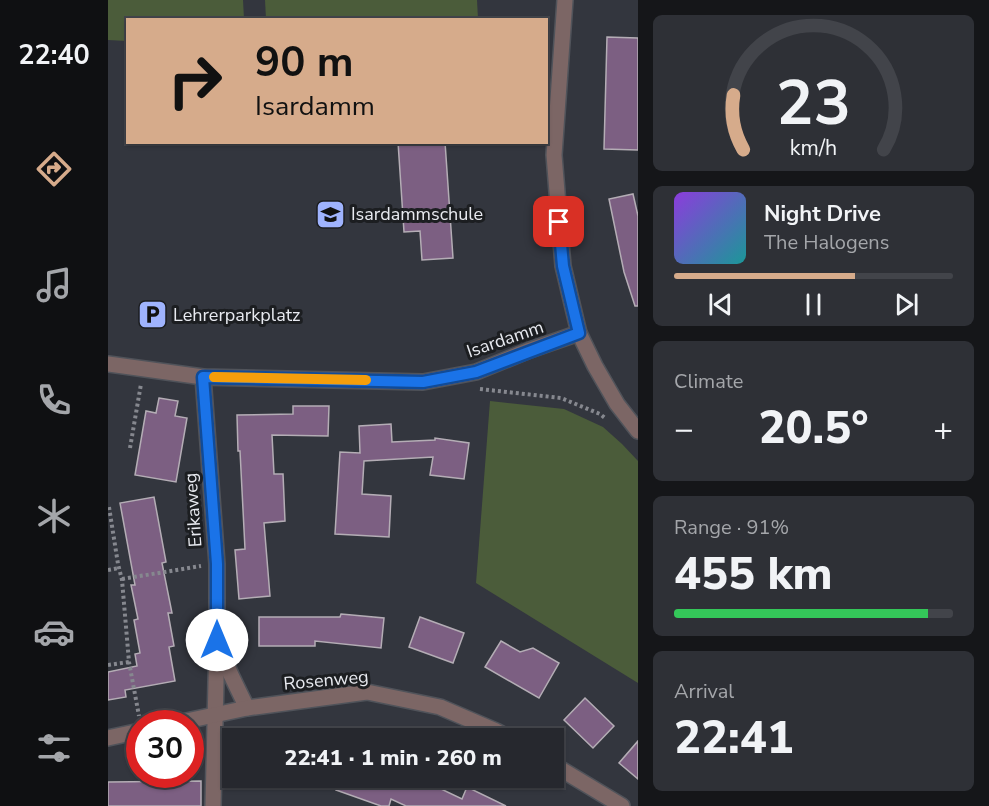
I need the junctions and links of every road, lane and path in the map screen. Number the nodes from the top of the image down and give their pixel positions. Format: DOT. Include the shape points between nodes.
graph roads {
  1 [pos="565,0"];
  2 [pos="579,333"];
  3 [pos="108,364"];
  4 [pos="144,369"];
  5 [pos="203,377"];
  6 [pos="470,388"];
  7 [pos="607,419"];
  8 [pos="638,430"];
  9 [pos="130,448"];
  10 [pos="109,507"];
  11 [pos="217,564"];
  12 [pos="119,568"];
  13 [pos="108,570"];
  14 [pos="122,579"];
  15 [pos="217,640"];
  16 [pos="129,662"];
  17 [pos="108,666"];
  18 [pos="247,708"];
  19 [pos="138,710"];
  20 [pos="215,715"];
  21 [pos="204,717"];
  22 [pos="489,728"];
  23 [pos="126,734"];
  24 [pos="108,738"];
  25 [pos="564,771"];
  26 [pos="213,806"];
  27 [pos="622,806"];
  1 -- 2 [label="street" via="554,155 563,266"];
  2 -- 5 [label="street, Isardamm" via="476,372 423,382"];
  2 -- 8 [label="street" via="617,404"];
  3 -- 4 [label="street, Isardamm"];
  4 -- 5 [label="street, Isardamm"];
  4 -- 9 [label="path"];
  5 -- 11 [label="street, Erikaweg"];
  6 -- 7 [label="path" via="561,398"];
  10 -- 12 [label="path"];
  11 -- 14 [label="path"];
  11 -- 15 [label="street, Erikaweg"];
  12 -- 13 [label="path"];
  12 -- 14 [label="path"];
  14 -- 16 [label="path"];
  15 -- 18 [label="street, Erikaweg"];
  15 -- 20 [label="street, Erikaweg"];
  16 -- 17 [label="path"];
  16 -- 19 [label="path"];
  18 -- 20 [label="street, Rosenweg"];
  18 -- 22 [label="street, Rosenweg" via="367,692 440,707"];
  20 -- 21 [label="street, Rosenweg"];
  20 -- 26 [label="street, Erikaweg"];
  23 -- 24 [label="street"];
  25 -- 27 [label="street"];
}
